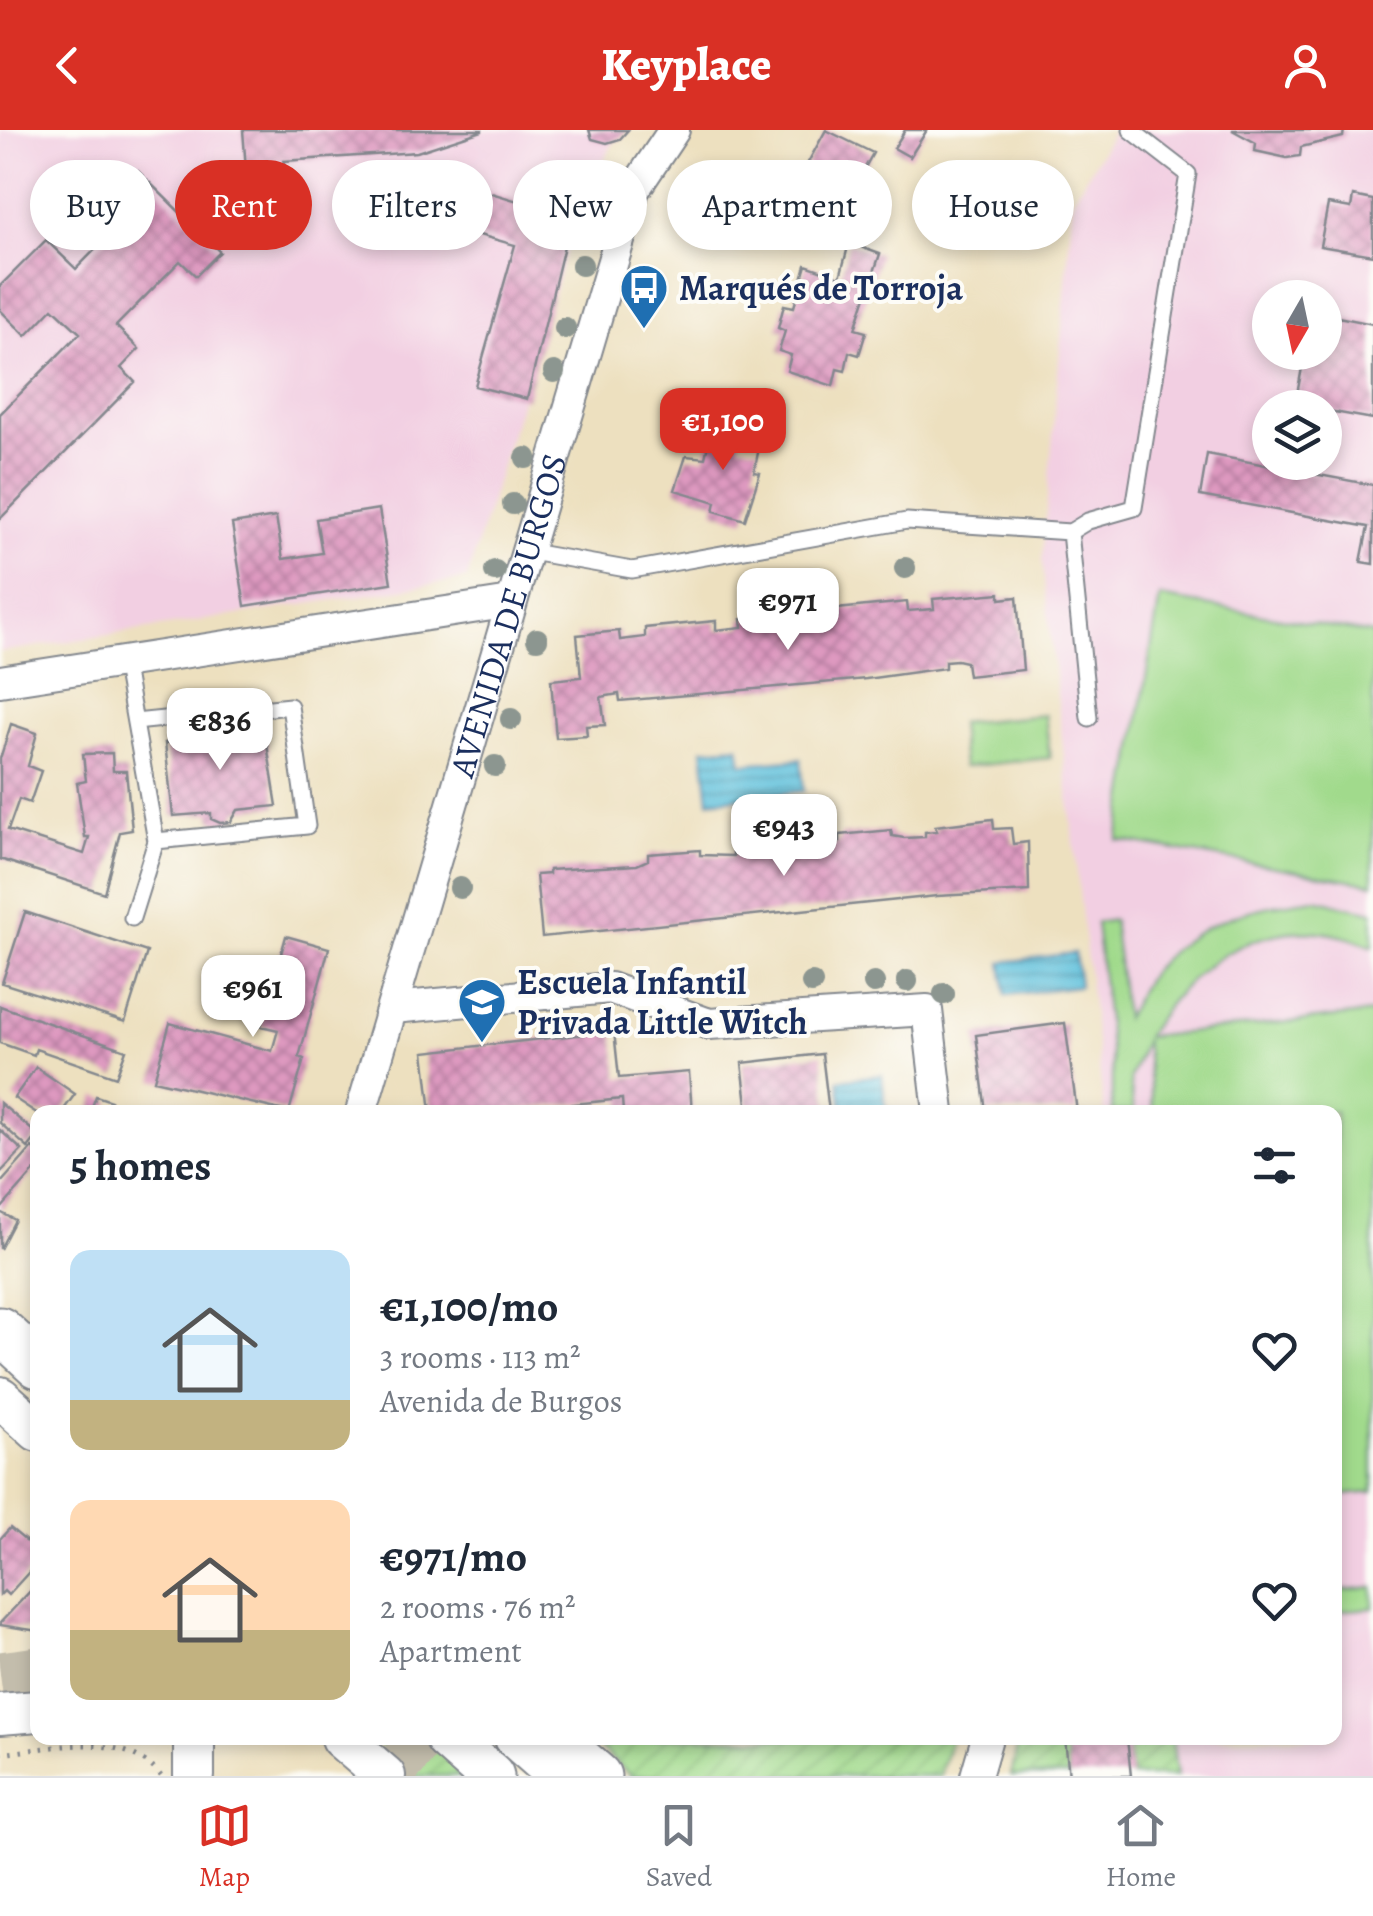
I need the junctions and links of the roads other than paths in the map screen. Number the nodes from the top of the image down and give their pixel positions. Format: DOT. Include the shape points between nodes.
graph roads {
  1 [pos="674,130"];
  2 [pos="1134,132"];
  3 [pos="1070,532"];
  4 [pos="525,550"];
  5 [pos="512,602"];
  6 [pos="124,661"];
  7 [pos="0,680"];
  8 [pos="1089,718"];
  9 [pos="135,722"];
  10 [pos="156,841"];
  11 [pos="132,918"];
  12 [pos="393,1008"];
  13 [pos="363,1105"];
  14 [pos="938,1105"];
  15 [pos="0,1330"];
  16 [pos="30,1358"];
  17 [pos="0,1360"];
  18 [pos="30,1387"];
  19 [pos="0,1398"];
  20 [pos="30,1424"];
  21 [pos="30,1711"];
  22 [pos="0,1714"];
  23 [pos="194,1745"];
  24 [pos="349,1745"];
  25 [pos="456,1745"];
  26 [pos="523,1745"];
  27 [pos="563,1745"];
  28 [pos="985,1745"];
  29 [pos="194,1776"];
  30 [pos="386,1776"];
  31 [pos="491,1776"];
  32 [pos="558,1776"];
  33 [pos="598,1776"];
  34 [pos="976,1776"];
  1 -- 4 [label="street, AVENIDA DE BURGOS" via="634,190"];
  2 -- 3 [label="lane" via="1188,174 1138,490 1134,508"];
  3 -- 4 [label="lane" via="907,520 632,570"];
  3 -- 8 [label="lane"];
  4 -- 5 [label="street, AVENIDA DE BURGOS"];
  5 -- 6 [label="street"];
  5 -- 12 [label="street, AVENIDA DE BURGOS"];
  6 -- 7 [label="street"];
  6 -- 9 [label="lane"];
  9 -- 10 [label="lane"];
  9 -- 10 [label="lane" via="290,706 306,826"];
  10 -- 11 [label="lane"];
  12 -- 13 [label="street, AVENIDA DE BURGOS"];
  12 -- 14 [label="street" via="610,988 709,1024 927,1010"];
  15 -- 16 [label="main road"];
  17 -- 18 [label="main road"];
  19 -- 20 [label="main road"];
  21 -- 22 [label="main road"];
  23 -- 29 [label="main road"];
  24 -- 30 [label="main road"];
  25 -- 31 [label="main road"];
  26 -- 32 [label="main road"];
  27 -- 33 [label="main road"];
  28 -- 34 [label="street"];
}
